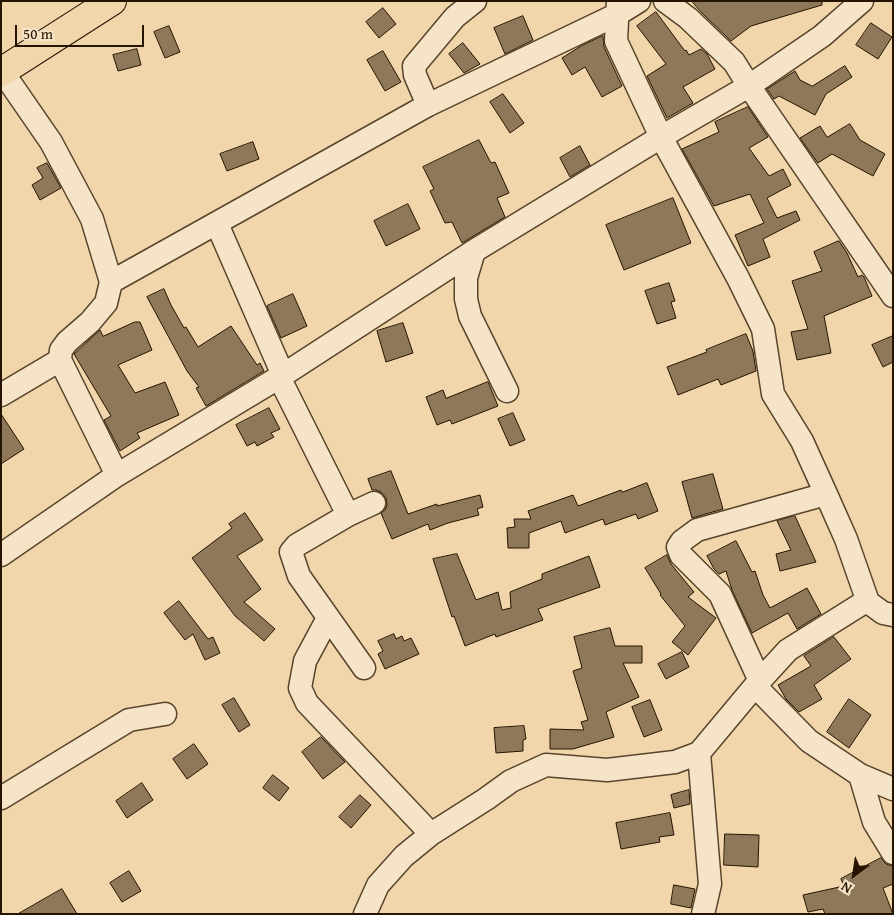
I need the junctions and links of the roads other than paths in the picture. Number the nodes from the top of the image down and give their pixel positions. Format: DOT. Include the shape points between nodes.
graph roads {
  1 [pos="112,1"];
  2 [pos="475,1"];
  3 [pos="639,1"];
  4 [pos="665,1"];
  5 [pos="862,1"];
  6 [pos="618,7"];
  7 [pos="2,71"];
  8 [pos="749,86"];
  9 [pos="428,105"];
  10 [pos="661,137"];
  11 [pos="217,224"];
  12 [pos="474,251"];
  13 [pos="111,282"];
  14 [pos="893,296"];
  15 [pos="60,360"];
  16 [pos="281,376"];
  17 [pos="507,391"];
  18 [pos="1,395"];
  19 [pos="118,475"];
  20 [pos="826,494"];
  21 [pos="374,503"];
  22 [pos="348,515"];
  23 [pos="1,555"];
  24 [pos="868,602"];
  25 [pos="893,615"];
  26 [pos="328,618"];
  27 [pos="364,668"];
  28 [pos="758,684"];
  29 [pos="165,714"];
  30 [pos="699,753"];
  31 [pos="860,775"];
  32 [pos="893,789"];
  33 [pos="1,798"];
  34 [pos="431,834"];
  35 [pos="893,852"];
  36 [pos="365,914"];
  37 [pos="703,914"];
  1 -- 7 [label="main road"];
  2 -- 9 [label="street" via="455,17 414,66"];
  3 -- 6 [label="street"];
  4 -- 8 [label="street" via="734,62"];
  5 -- 8 [label="street" via="822,36"];
  6 -- 9 [label="street"];
  6 -- 10 [label="street" via="616,41"];
  7 -- 13 [label="street" via="51,142 92,219"];
  8 -- 10 [label="street"];
  8 -- 14 [label="street"];
  9 -- 11 [label="street"];
  10 -- 12 [label="street"];
  10 -- 20 [label="street" via="763,329 773,394 802,441"];
  11 -- 13 [label="street"];
  11 -- 16 [label="street"];
  12 -- 16 [label="street"];
  12 -- 17 [label="street" via="466,278 470,316"];
  13 -- 15 [label="street" via="106,303 66,342"];
  15 -- 18 [label="street"];
  15 -- 19 [label="street"];
  16 -- 19 [label="street"];
  16 -- 22 [label="street"];
  19 -- 23 [label="street"];
  20 -- 24 [label="street"];
  20 -- 28 [label="street" via="697,530 678,547 681,555 720,594"];
  21 -- 22 [label="street"];
  22 -- 26 [label="street" via="297,545 291,552 299,576"];
  24 -- 25 [label="street" via="883,613"];
  24 -- 28 [label="street" via="788,650"];
  26 -- 27 [label="street"];
  26 -- 34 [label="street" via="305,661 300,688 307,703"];
  28 -- 30 [label="street"];
  28 -- 31 [label="street" via="809,741"];
  29 -- 33 [label="street" via="129,720"];
  30 -- 34 [label="street" via="675,762 607,770 546,765 511,781"];
  30 -- 37 [label="street" via="710,884"];
  31 -- 32 [label="street"];
  31 -- 35 [label="street" via="874,822"];
  34 -- 36 [label="street" via="404,856 378,885"];
}
